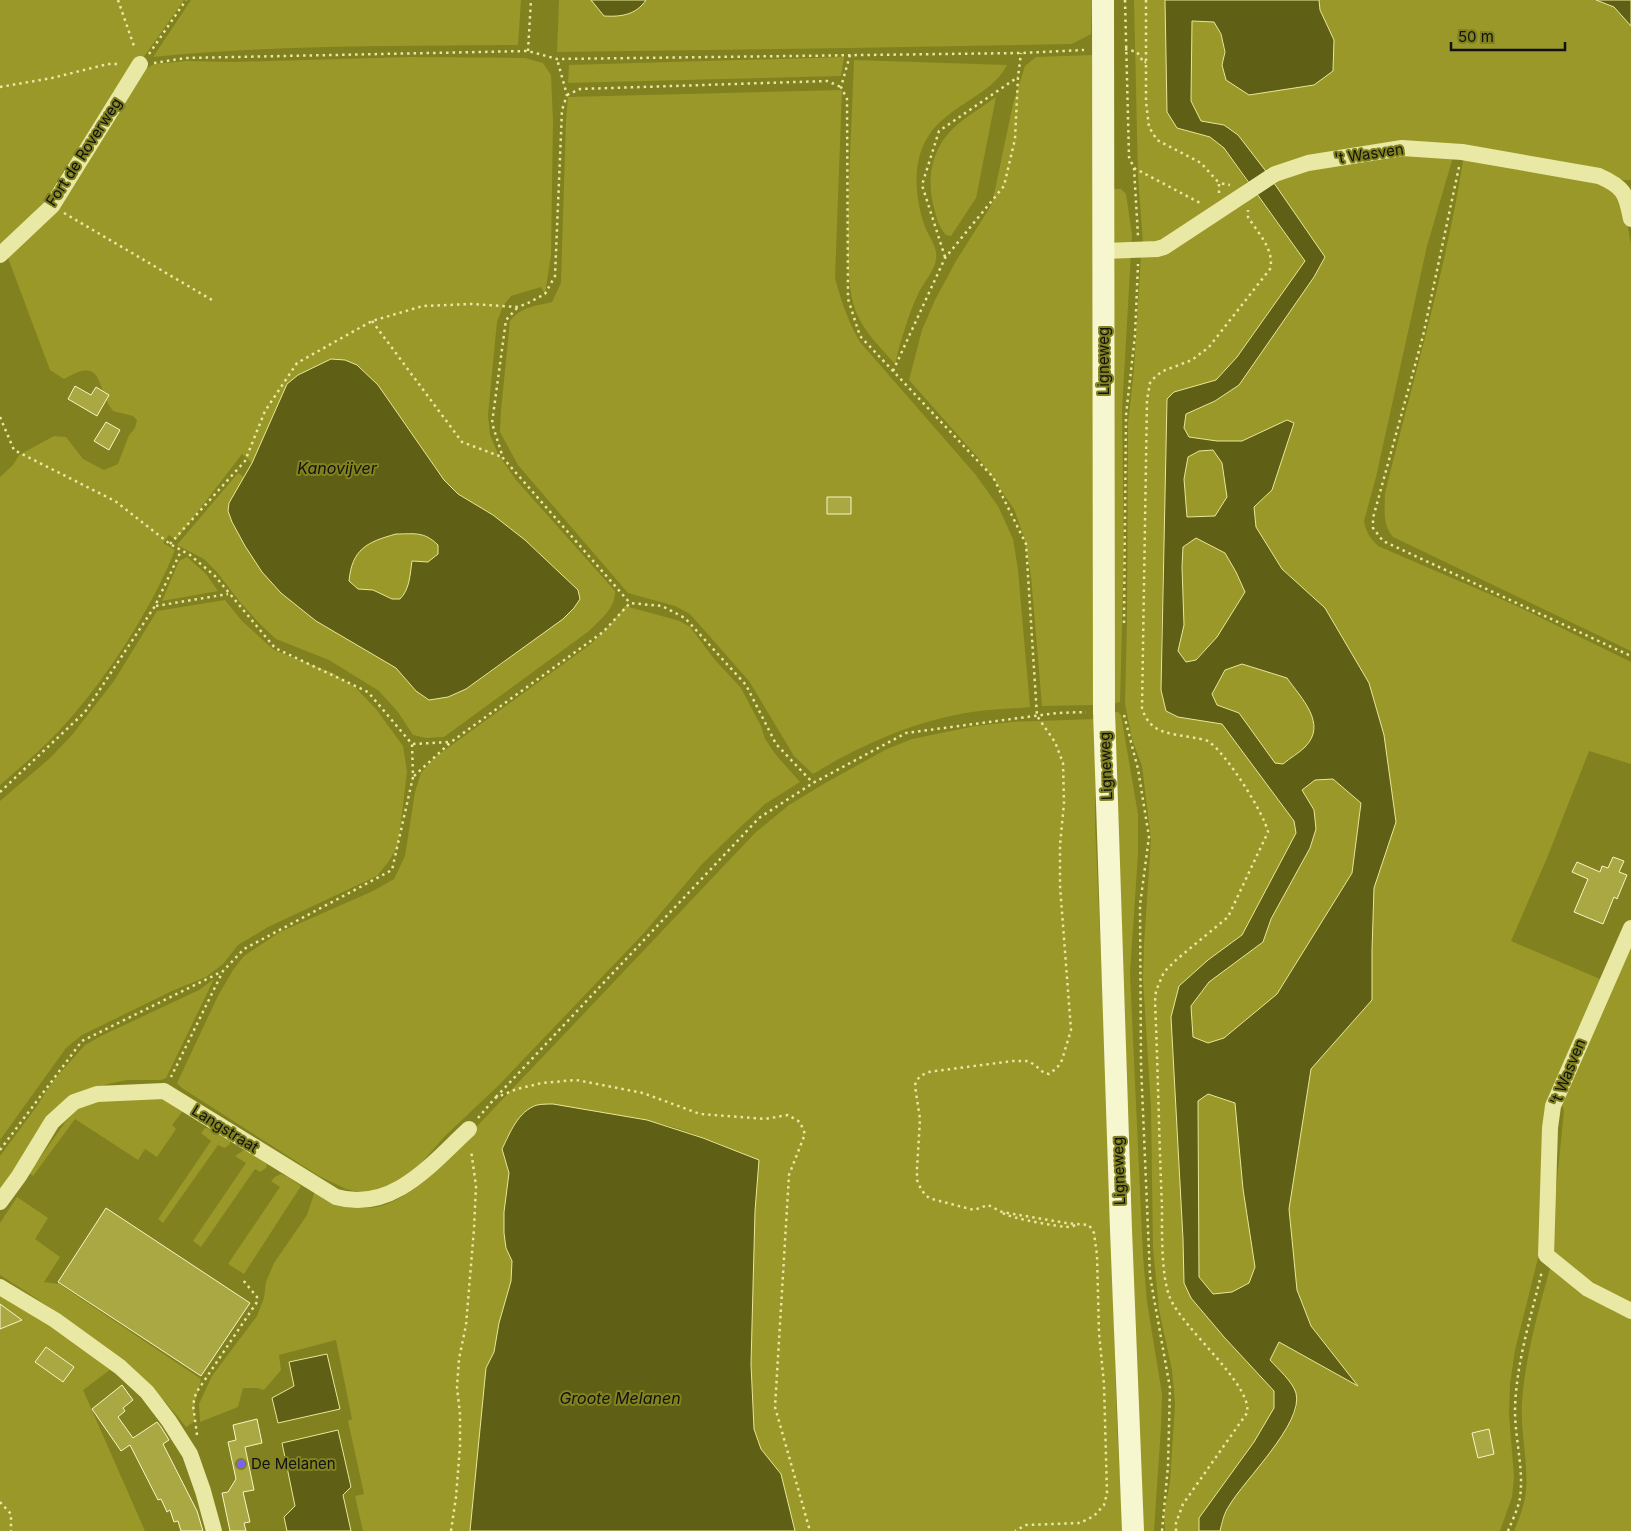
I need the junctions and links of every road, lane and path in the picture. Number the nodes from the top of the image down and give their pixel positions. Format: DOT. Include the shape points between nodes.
graph roads {
  1 [pos="118,0"];
  2 [pos="186,0"];
  3 [pos="530,0"];
  4 [pos="1103,0"];
  5 [pos="1124,0"];
  6 [pos="1146,0"];
  7 [pos="1114,49"];
  8 [pos="528,51"];
  9 [pos="1021,53"];
  10 [pos="850,55"];
  11 [pos="557,59"];
  12 [pos="1146,62"];
  13 [pos="140,64"];
  14 [pos="1018,77"];
  15 [pos="0,87"];
  16 [pos="842,87"];
  17 [pos="567,95"];
  18 [pos="1462,152"];
  19 [pos="1134,168"];
  20 [pos="1219,183"];
  21 [pos="52,206"];
  22 [pos="1217,213"];
  23 [pos="1248,217"];
  24 [pos="1631,219"];
  25 [pos="1138,250"];
  26 [pos="1104,251"];
  27 [pos="0,256"];
  28 [pos="945,258"];
  29 [pos="212,300"];
  30 [pos="518,307"];
  31 [pos="372,321"];
  32 [pos="893,371"];
  33 [pos="0,417"];
  34 [pos="502,458"];
  35 [pos="170,544"];
  36 [pos="181,551"];
  37 [pos="228,594"];
  38 [pos="630,603"];
  39 [pos="155,606"];
  40 [pos="1124,630"];
  41 [pos="1631,656"];
  42 [pos="1113,710"];
  43 [pos="1038,716"];
  44 [pos="451,742"];
  45 [pos="412,744"];
  46 [pos="414,777"];
  47 [pos="813,783"];
  48 [pos="0,792"];
  49 [pos="1631,928"];
  50 [pos="222,971"];
  51 [pos="164,1091"];
  52 [pos="495,1098"];
  53 [pos="469,1129"];
  54 [pos="0,1150"];
  55 [pos="0,1202"];
  56 [pos="1002,1212"];
  57 [pos="1079,1224"];
  58 [pos="1546,1255"];
  59 [pos="243,1280"];
  60 [pos="0,1287"];
  61 [pos="1631,1311"];
  62 [pos="195,1421"];
  63 [pos="0,1502"];
  64 [pos="11,1531"];
  65 [pos="214,1531"];
  66 [pos="450,1531"];
  67 [pos="810,1531"];
  68 [pos="1015,1531"];
  69 [pos="1133,1531"];
  70 [pos="1162,1531"];
  71 [pos="1176,1531"];
  72 [pos="1508,1531"];
  1 -- 13 [label="path"];
  2 -- 13 [label="path"];
  3 -- 8 [label="path"];
  4 -- 7 [label="street, Ligneweg"];
  5 -- 7 [label="path"];
  6 -- 12 [label="path"];
  7 -- 9 [label="path"];
  7 -- 12 [label="path" via="1137,52"];
  7 -- 19 [label="path" via="1129,157"];
  7 -- 26 [label="street, Ligneweg"];
  8 -- 11 [label="path"];
  8 -- 13 [label="path" via="186,58"];
  9 -- 10 [label="path"];
  9 -- 14 [label="path"];
  10 -- 11 [label="path"];
  10 -- 16 [label="path"];
  11 -- 17 [label="path"];
  12 -- 20 [label="path" via="1146,102 1153,136 1162,144 1201,163"];
  13 -- 15 [label="path" via="108,64"];
  13 -- 21 [label="street, Fort de Roverweg"];
  14 -- 28 [label="path" via="1015,139 1004,186"];
  14 -- 28 [label="path" via="939,131 922,185"];
  16 -- 17 [label="path" via="827,81 580,89"];
  16 -- 32 [label="path" via="848,100 848,299 860,336"];
  17 -- 30 [label="path" via="562,110 555,276 545,294"];
  18 -- 22 [label="street, 't Wasven" via="1402,148 1308,164 1275,174"];
  18 -- 24 [label="street, 't Wasven" via="1599,176 1623,190"];
  18 -- 41 [label="path" via="1423,336 1373,518 1373,528 1383,541"];
  19 -- 22 [label="path"];
  19 -- 25 [label="path"];
  21 -- 27 [label="street, Fort de Roverweg"];
  21 -- 29 [label="path"];
  22 -- 25 [label="street, 't Wasven" via="1170,245 1157,250"];
  23 -- 71 [label="path" via="1270,252 1270,269 1209,347 1192,360 1155,377 1146,400 1144,717 1159,730 1209,741 1252,798 1268,832 1228,917 1164,972 1156,991 1163,1252 1168,1290 1174,1306 1187,1324 1243,1392 1248,1408 1183,1504"];
  25 -- 26 [label="street, 't Wasven"];
  25 -- 40 [label="path" via="1135,335 1126,415"];
  26 -- 42 [label="street, Ligneweg"];
  28 -- 32 [label="path"];
  30 -- 31 [label="path" via="472,304 423,306"];
  30 -- 34 [label="path" via="506,320 492,423"];
  31 -- 34 [label="path" via="462,442"];
  31 -- 35 [label="path" via="297,363 265,411 245,461"];
  32 -- 43 [label="path" via="993,477 1026,544"];
  33 -- 35 [label="path" via="14,450 115,501"];
  34 -- 38 [label="path"];
  35 -- 36 [label="path"];
  36 -- 37 [label="path" via="215,576"];
  36 -- 39 [label="path"];
  37 -- 39 [label="path"];
  37 -- 45 [label="path" via="275,648 368,692"];
  38 -- 44 [label="path" via="603,632"];
  38 -- 47 [label="path" via="662,606 685,618 746,685 776,744"];
  39 -- 48 [label="path" via="85,712"];
  42 -- 43 [label="path"];
  42 -- 69 [label="street, Ligneweg" via="1120,1220"];
  42 -- 70 [label="path" via="1138,769 1149,837 1140,905 1141,1065 1150,1276 1170,1388"];
  43 -- 47 [label="path" via="906,733"];
  43 -- 56 [label="path" via="1055,742 1063,763 1060,886 1071,1030 1062,1060 1049,1074 1028,1061 1013,1061 928,1072 916,1081 920,1119 917,1180 920,1189 932,1199 974,1210 988,1205"];
  44 -- 45 [label="path"];
  44 -- 46 [label="path"];
  45 -- 46 [label="path"];
  46 -- 50 [label="path" via="392,870 244,949"];
  47 -- 52 [label="path" via="755,822"];
  49 -- 58 [label="street, 't Wasven" via="1553,1106"];
  50 -- 51 [label="path"];
  50 -- 54 [label="path" via="82,1041"];
  51 -- 53 [label="street, Langstraat" via="336,1197 350,1201 399,1190"];
  51 -- 55 [label="street" via="97,1094 74,1102 52,1122"];
  52 -- 53 [label="path"];
  52 -- 67 [label="path" via="542,1083 576,1080 643,1094 700,1114 765,1119 788,1115 800,1122 804,1134 789,1175 775,1407"];
  53 -- 66 [label="path" via="476,1186 474,1229 466,1325 458,1359 460,1446"];
  56 -- 57 [label="path"];
  56 -- 57 [label="path" via="1014,1219 1070,1227"];
  57 -- 68 [label="path" via="1089,1225 1094,1233 1098,1255 1108,1493 1104,1505 1094,1516 1080,1523 1026,1525"];
  58 -- 61 [label="street" via="1588,1289"];
  58 -- 72 [label="path" via="1517,1388 1515,1412 1520,1500"];
  59 -- 62 [label="path" via="257,1297 257,1302 196,1393 193,1405"];
  60 -- 65 [label="street" via="55,1320 120,1367 147,1392 190,1454"];
  63 -- 64 [label="path" via="11,1514"];
}
